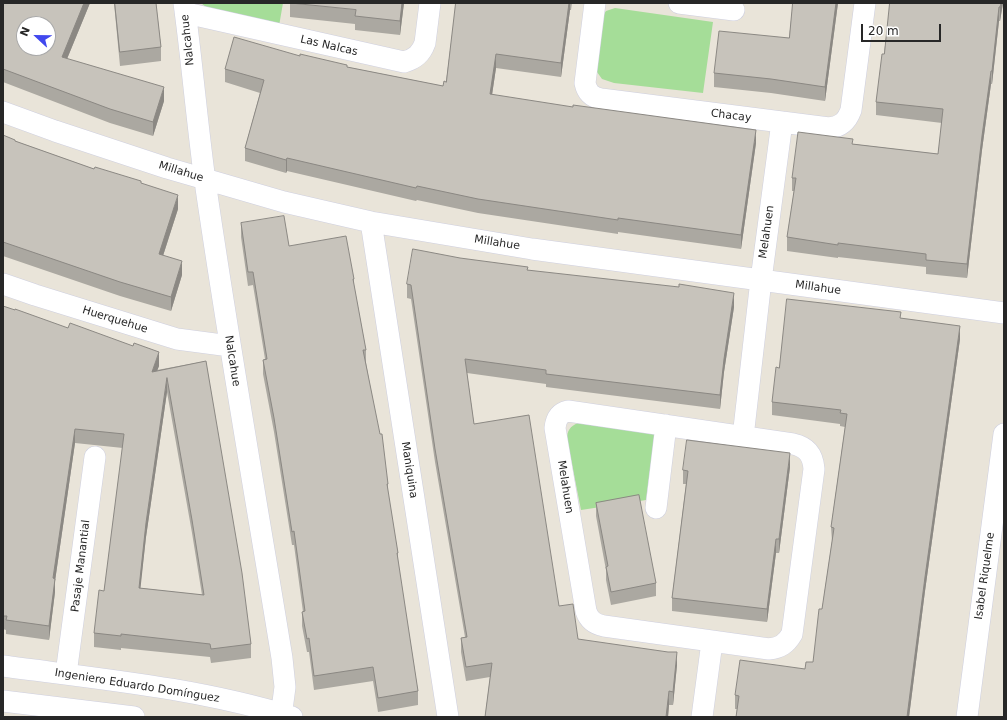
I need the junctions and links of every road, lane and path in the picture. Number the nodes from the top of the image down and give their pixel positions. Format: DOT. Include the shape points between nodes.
graph roads {
  1 [pos="430,3"];
  2 [pos="595,3"];
  3 [pos="679,3"];
  4 [pos="865,3"];
  5 [pos="185,8"];
  6 [pos="734,10"];
  7 [pos="3,112"];
  8 [pos="782,122"];
  9 [pos="205,179"];
  10 [pos="371,222"];
  11 [pos="761,280"];
  12 [pos="3,284"];
  13 [pos="1004,313"];
  14 [pos="230,346"];
  15 [pos="666,425"];
  16 [pos="1004,434"];
  17 [pos="743,437"];
  18 [pos="95,457"];
  19 [pos="656,508"];
  20 [pos="712,642"];
  21 [pos="3,666"];
  22 [pos="66,674"];
  23 [pos="3,700"];
  24 [pos="285,716"];
  25 [pos="134,717"];
  26 [pos="448,717"];
  27 [pos="702,717"];
  28 [pos="967,717"];
  1 -- 5 [label="street, Las Nalcas" via="423,50 415,58 404,62"];
  2 -- 8 [label="street, Chacay" via="585,83 591,96"];
  3 -- 6 [label="street"];
  4 -- 8 [label="street, Chacay" via="849,116 840,125 829,128"];
  5 -- 9 [label="street, Nalcahue"];
  7 -- 9 [label="street, Millahue"];
  8 -- 11 [label="street, Melahuen"];
  9 -- 10 [label="street, Millahue" via="284,202"];
  9 -- 14 [label="street, Nalcahue"];
  10 -- 11 [label="street, Millahue" via="532,249"];
  10 -- 26 [label="street, Maniquina"];
  11 -- 13 [label="street, Millahue"];
  11 -- 17 [label="street, Melahuen"];
  12 -- 14 [label="street, Huerquehue" via="177,339"];
  14 -- 24 [label="street, Nalcahue" via="282,658"];
  15 -- 17 [label="street, Melahuen"];
  15 -- 19 [label="street"];
  15 -- 20 [label="street, Melahuen" via="568,411 557,417 555,428 586,611 590,620 598,625"];
  16 -- 28 [label="street, Isabel Riquelme"];
  17 -- 20 [label="street, Melahuen" via="800,446 809,452 814,462 792,634 786,643 769,650"];
  18 -- 22 [label="street, Pasaje Manantial"];
  20 -- 27 [label="street"];
  21 -- 22 [label="street, Ingeniero Eduardo Domínguez"];
  22 -- 24 [label="street, Ingeniero Eduardo Domínguez" via="184,691"];
  23 -- 25 [label="street"];
}
